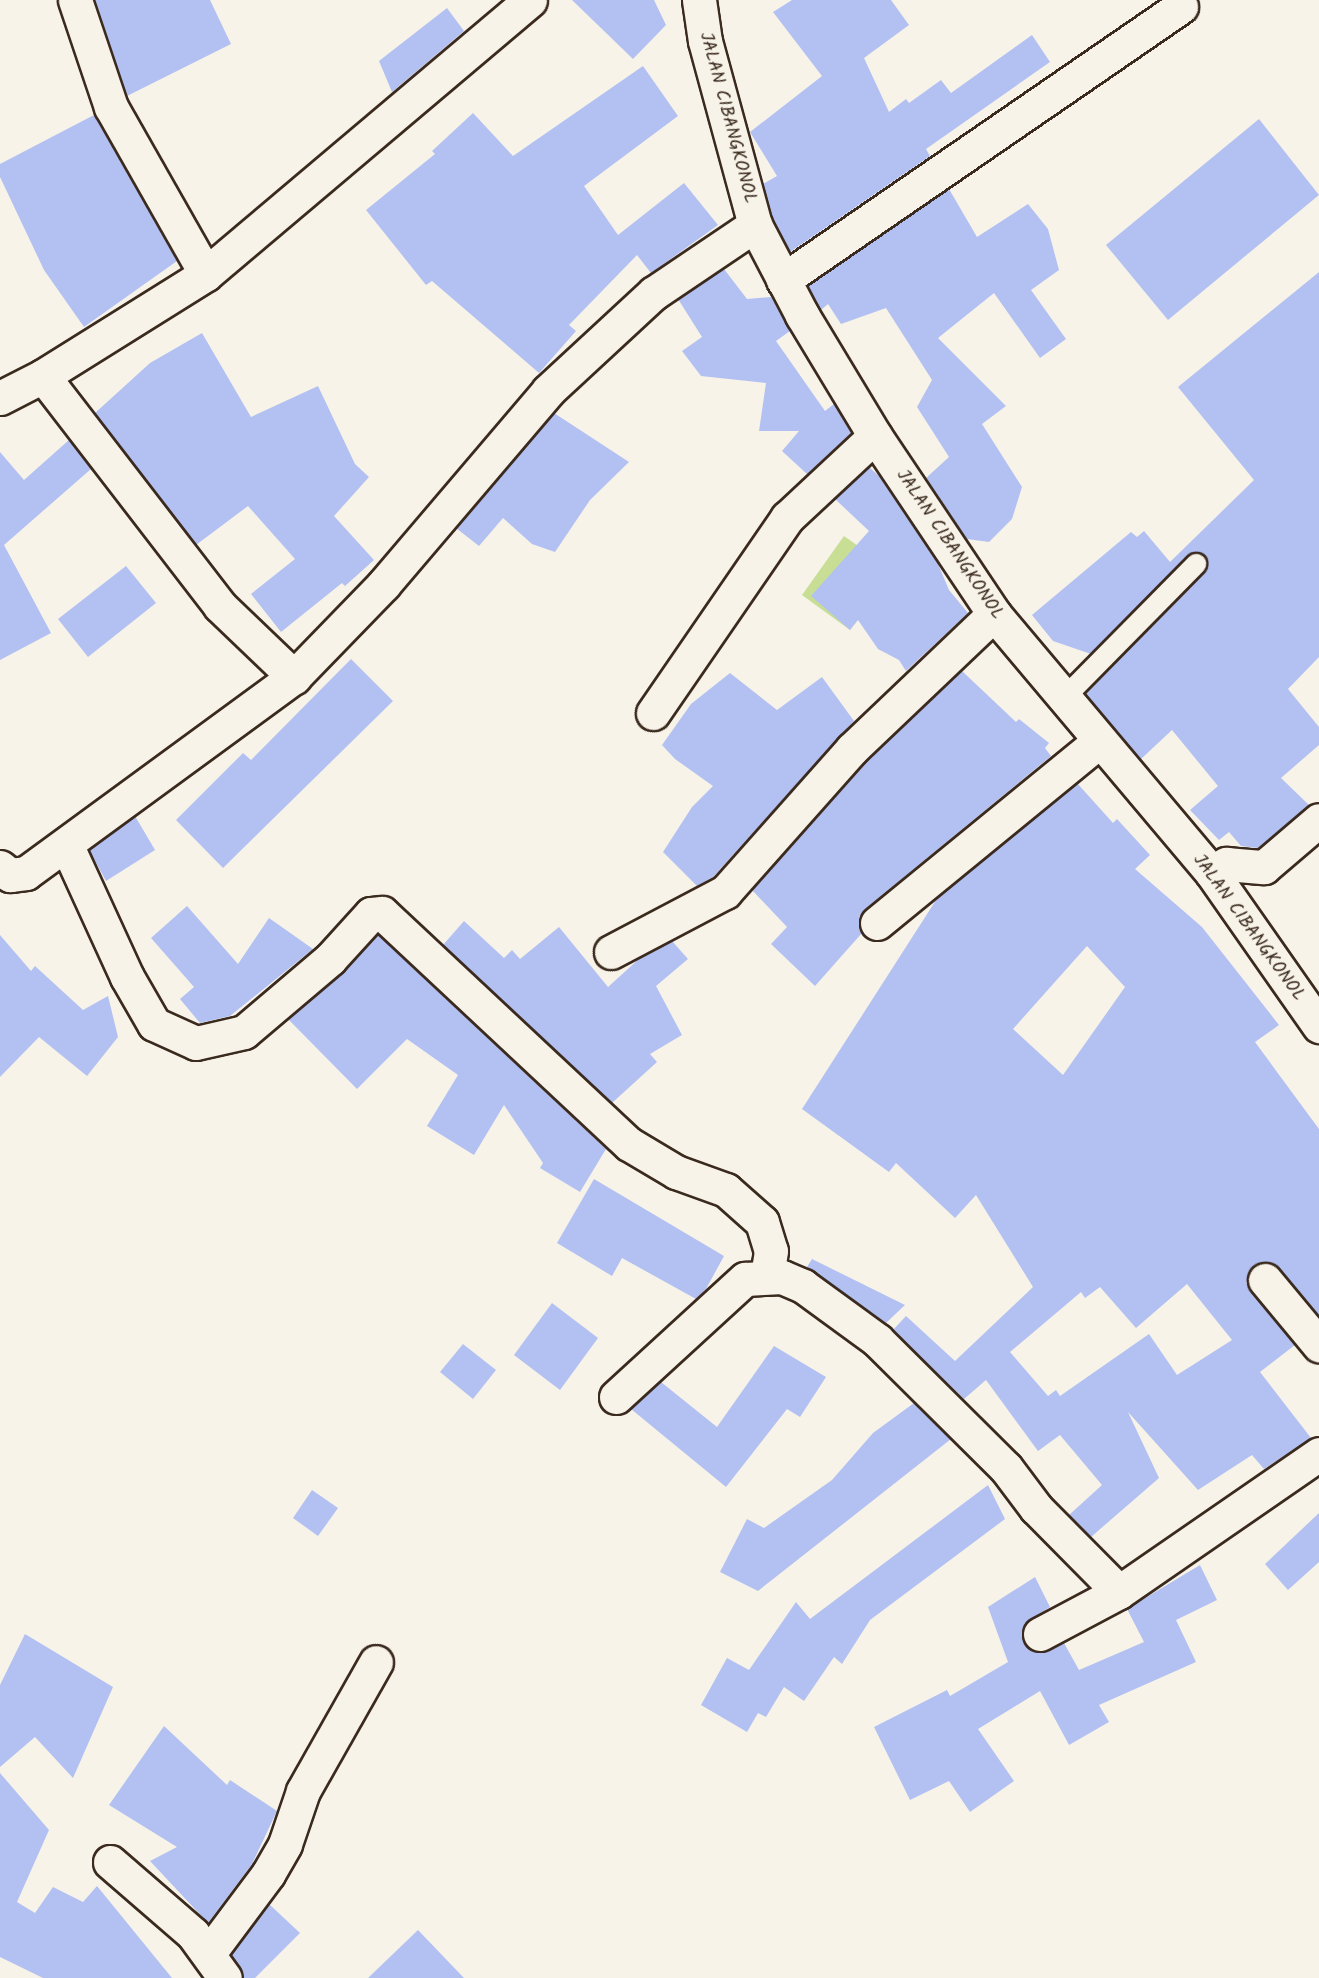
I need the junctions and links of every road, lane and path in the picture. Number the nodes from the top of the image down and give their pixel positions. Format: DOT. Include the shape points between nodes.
graph roads {
  1 [pos="75,0"];
  2 [pos="530,0"];
  3 [pos="699,0"];
  4 [pos="1181,6"];
  5 [pos="755,225"];
  6 [pos="206,274"];
  7 [pos="783,280"];
  8 [pos="43,376"];
  9 [pos="0,398"];
  10 [pos="875,436"];
  11 [pos="1196,564"];
  12 [pos="994,614"];
  13 [pos="294,677"];
  14 [pos="1065,697"];
  15 [pos="653,713"];
  16 [pos="1099,741"];
  17 [pos="1319,820"];
  18 [pos="67,846"];
  19 [pos="0,867"];
  20 [pos="1212,873"];
  21 [pos="877,923"];
  22 [pos="611,952"];
  23 [pos="1319,1026"];
  24 [pos="766,1276"];
  25 [pos="1265,1280"];
  26 [pos="1319,1345"];
  27 [pos="616,1397"];
  28 [pos="1319,1454"];
  29 [pos="1119,1592"];
  30 [pos="1040,1634"];
  31 [pos="376,1662"];
  32 [pos="110,1862"];
  33 [pos="217,1966"];
  1 -- 6 [label="street" via="111,107"];
  2 -- 6 [label="street"];
  3 -- 5 [label="street, JALAN CIBANGKONOL" via="705,41"];
  4 -- 7 [label="street"];
  5 -- 7 [label="street, JALAN CIBANGKONOL"];
  5 -- 13 [label="street" via="654,293 548,391 384,584"];
  6 -- 8 [label="street"];
  7 -- 10 [label="street, JALAN CIBANGKONOL"];
  8 -- 9 [label="street"];
  8 -- 13 [label="street" via="220,606"];
  10 -- 12 [label="street, JALAN CIBANGKONOL"];
  10 -- 15 [label="street" via="787,518"];
  11 -- 14 [label="lane"];
  12 -- 14 [label="street, JALAN CIBANGKONOL"];
  12 -- 22 [label="street" via="852,749 725,892"];
  13 -- 18 [label="street"];
  14 -- 16 [label="street, JALAN CIBANGKONOL"];
  16 -- 20 [label="street, JALAN CIBANGKONOL"];
  16 -- 21 [label="street"];
  17 -- 20 [label="street" via="1264,867 1226,864"];
  18 -- 19 [label="street" via="26,873 10,875"];
  18 -- 24 [label="street" via="127,977 154,1024 196,1043 244,1032 330,959 371,914 382,913 629,1144 676,1172 726,1190 762,1222 771,1251"];
  20 -- 23 [label="street, JALAN CIBANGKONOL"];
  24 -- 27 [label="street" via="745,1279"];
  24 -- 29 [label="street" via="803,1286 877,1340 1006,1468 1036,1508"];
  25 -- 26 [label="street"];
  28 -- 29 [label="street"];
  29 -- 30 [label="street"];
  31 -- 33 [label="street" via="303,1791 285,1844"];
  32 -- 33 [label="street" via="159,1901"];
}
